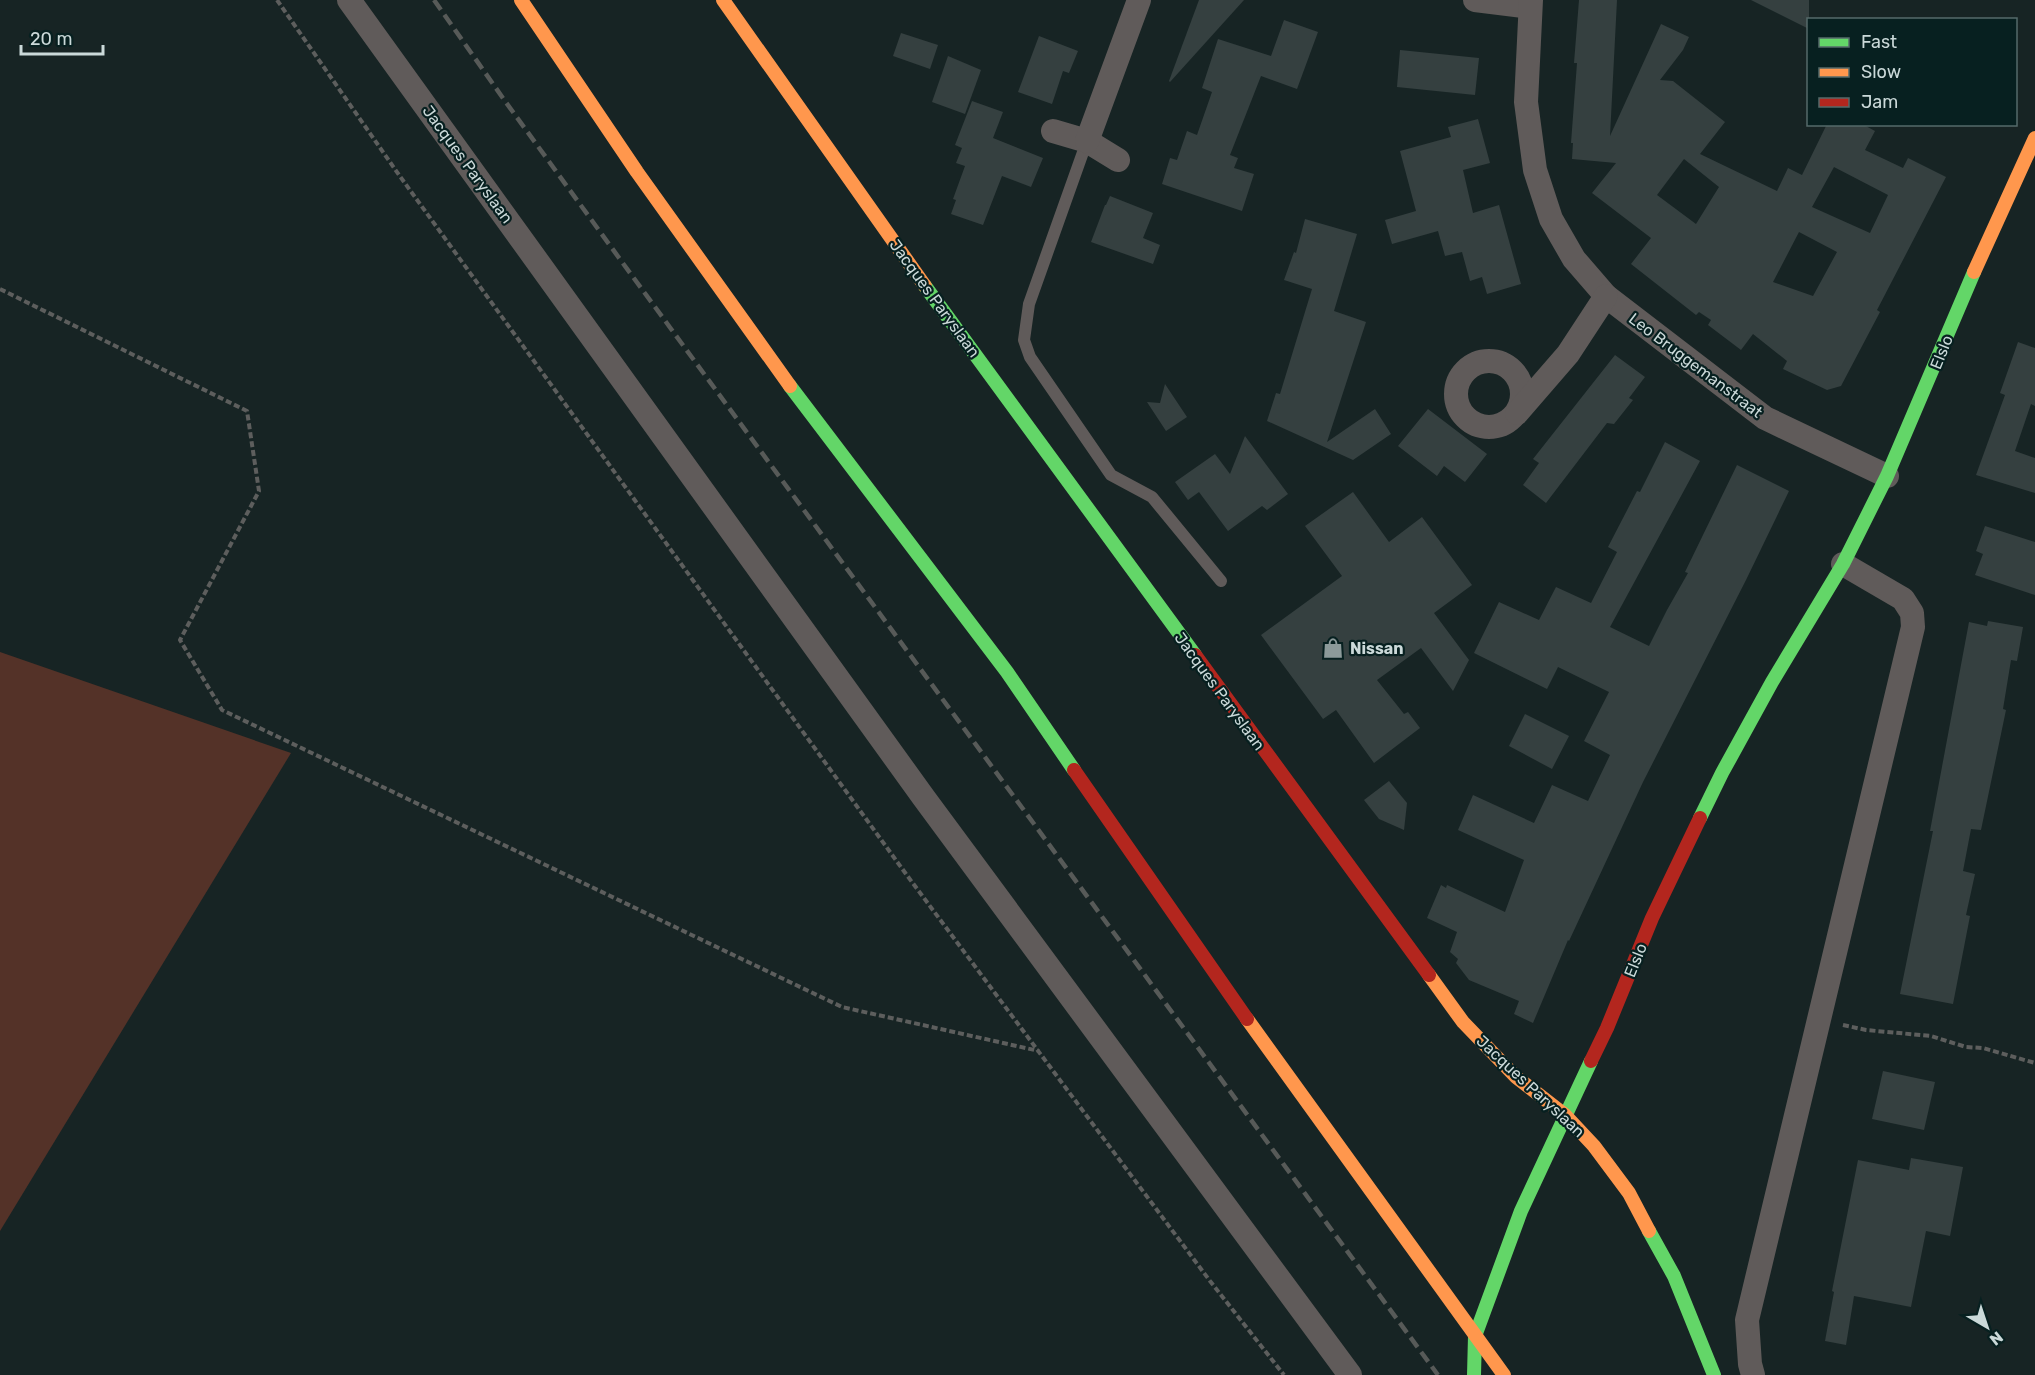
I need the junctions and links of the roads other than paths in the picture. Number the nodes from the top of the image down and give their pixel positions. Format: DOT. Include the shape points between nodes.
graph roads {
  1 [pos="349,0"];
  2 [pos="522,0"];
  3 [pos="723,0"];
  4 [pos="1139,0"];
  5 [pos="1474,0"];
  6 [pos="1531,3"];
  7 [pos="1053,131"];
  8 [pos="2035,138"];
  9 [pos="1087,141"];
  10 [pos="1118,160"];
  11 [pos="1606,296"];
  12 [pos="1516,414"];
  13 [pos="1887,476"];
  14 [pos="1843,564"];
  15 [pos="1221,581"];
  16 [pos="1565,1115"];
  17 [pos="1475,1336"];
  18 [pos="1350,1375"];
  19 [pos="1474,1375"];
  20 [pos="1504,1375"];
  21 [pos="1714,1375"];
  22 [pos="1753,1375"];
  1 -- 18 [label="street, Jacques Paryslaan" via="917,788"];
  2 -- 17 [label="main road" via="637,172 793,390 1007,672 1226,990"];
  3 -- 16 [label="main road, Jacques Paryslaan" via="990,374 1464,1022 1516,1077"];
  4 -- 9 [label="street"];
  5 -- 6 [label="street"];
  6 -- 11 [label="street, Leo Bruggemanstraat" via="1526,102 1535,170 1551,219 1574,259"];
  7 -- 9 [label="street"];
  8 -- 13 [label="main road, Elslo"];
  9 -- 10 [label="street"];
  9 -- 15 [label="lane" via="1029,304 1024,340 1030,357 1111,475 1152,497"];
  11 -- 12 [label="street" via="1568,354"];
  11 -- 13 [label="street, Leo Bruggemanstraat" via="1765,418"];
  13 -- 14 [label="main road, Elslo"];
  14 -- 16 [label="main road, Elslo" via="1722,773 1652,918 1607,1028"];
  14 -- 22 [label="street" via="1903,599 1912,613 1913,627 1748,1320"];
  16 -- 17 [label="main road, Elslo" via="1521,1211"];
  16 -- 21 [label="main road, Jacques Paryslaan" via="1629,1193 1674,1276"];
  17 -- 19 [label="main road, Elslo"];
  17 -- 20 [label="main road"];
}
